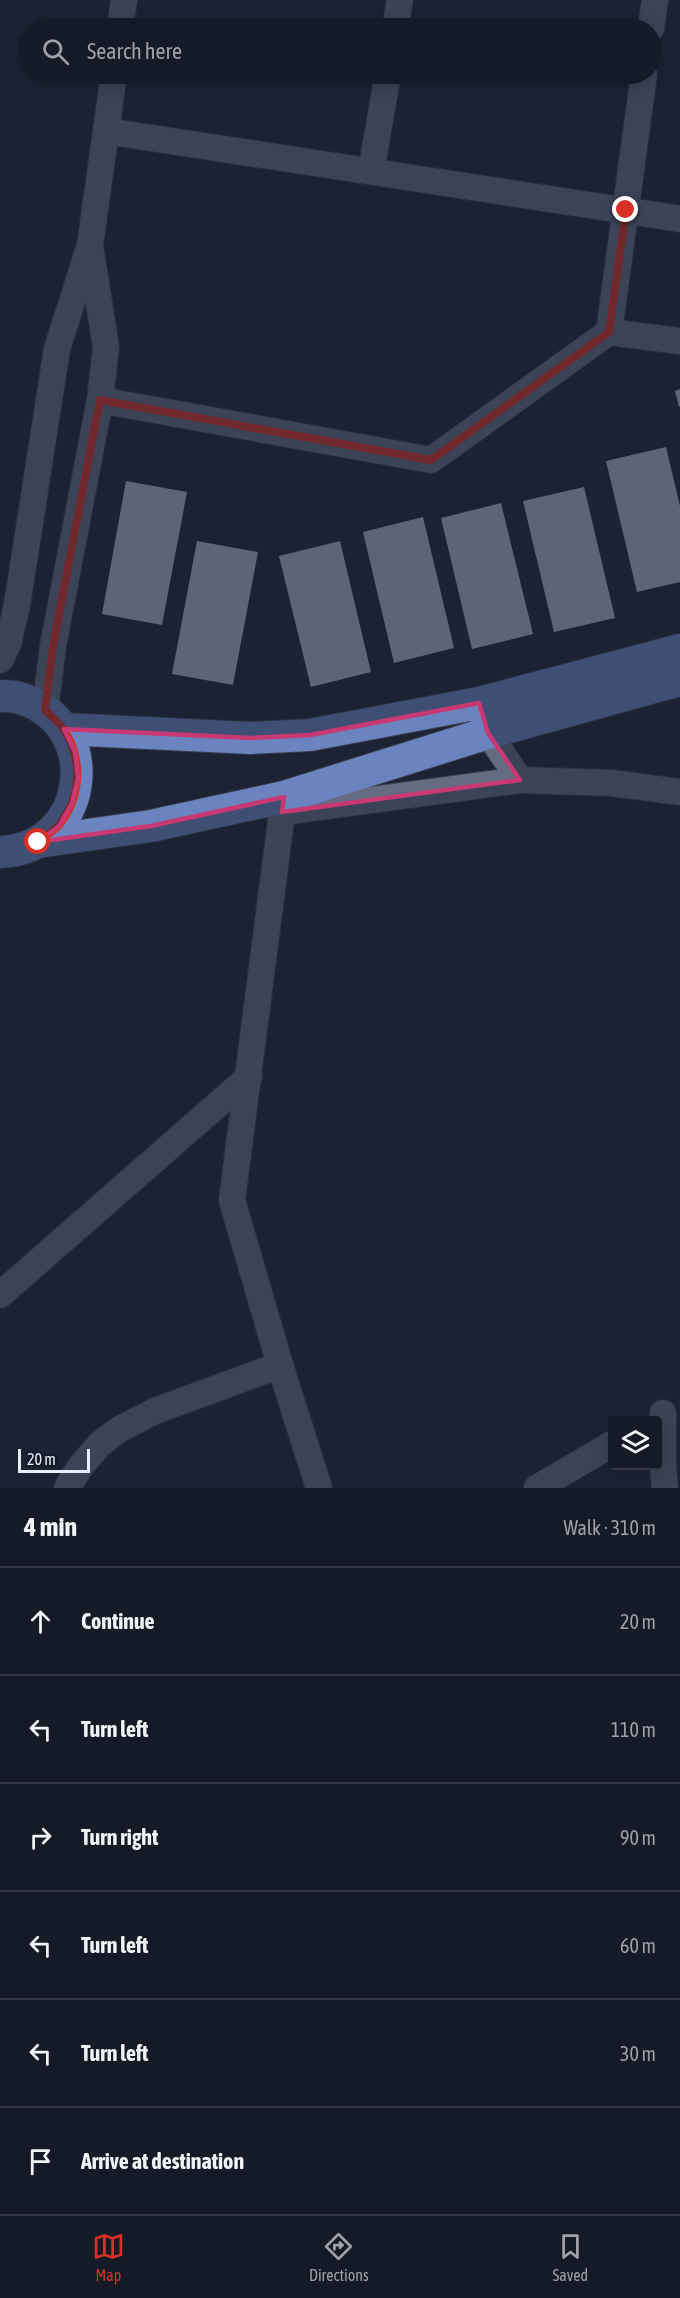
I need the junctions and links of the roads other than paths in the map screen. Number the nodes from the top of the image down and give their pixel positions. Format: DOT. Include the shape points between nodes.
graph roads {
  1 [pos="124,0"];
  2 [pos="400,0"];
  3 [pos="655,0"];
  4 [pos="121,18"];
  5 [pos="397,18"];
  6 [pos="652,18"];
  7 [pos="113,84"];
  8 [pos="385,84"];
  9 [pos="644,84"];
  10 [pos="106,131"];
  11 [pos="371,171"];
  12 [pos="626,210"];
  13 [pos="680,219"];
  14 [pos="90,245"];
  15 [pos="609,332"];
  16 [pos="680,341"];
  17 [pos="100,400"];
  18 [pos="680,650"];
  19 [pos="0,660"];
  20 [pos="680,680"];
  21 [pos="0,696"];
  22 [pos="479,703"];
  23 [pos="54,720"];
  24 [pos="488,733"];
  25 [pos="520,780"];
  26 [pos="680,792"];
  27 [pos="283,804"];
  28 [pos="18,849"];
  29 [pos="0,879"];
  30 [pos="249,1077"];
  31 [pos="0,1295"];
  32 [pos="280,1365"];
  33 [pos="665,1414"];
  34 [pos="608,1446"];
  35 [pos="67,1488"];
  36 [pos="319,1488"];
  37 [pos="537,1488"];
  38 [pos="665,1488"];
  1 -- 4 [label="street"];
  2 -- 5 [label="street"];
  3 -- 6 [label="street"];
  7 -- 10 [label="street"];
  8 -- 11 [label="street"];
  9 -- 12 [label="street"];
  10 -- 11 [label="street"];
  10 -- 14 [label="street"];
  11 -- 12 [label="street"];
  12 -- 13 [label="street"];
  12 -- 15 [label="street"];
  14 -- 17 [label="street" via="106,347"];
  14 -- 19 [label="street" via="57,349 17,605"];
  15 -- 16 [label="street"];
  15 -- 17 [label="street" via="431,460"];
  17 -- 23 [label="street" via="53,646"];
  18 -- 22 [label="main road"];
  20 -- 24 [label="main road"];
  21 -- 23 [label="main road" via="22,698"];
  22 -- 23 [label="main road" via="309,735 251,738"];
  22 -- 24 [label="street"];
  23 -- 28 [label="main road" via="75,752 78,778 72,803 59,826"];
  24 -- 25 [label="street"];
  24 -- 27 [label="main road"];
  25 -- 26 [label="street" via="612,783"];
  25 -- 27 [label="street"];
  27 -- 28 [label="main road"];
  27 -- 30 [label="street"];
  28 -- 29 [label="main road"];
  30 -- 31 [label="street"];
  30 -- 32 [label="street" via="232,1200"];
  32 -- 35 [label="street" via="155,1411 118,1430 100,1444"];
  32 -- 36 [label="street"];
  33 -- 38 [label="street"];
  34 -- 37 [label="street"];
}
